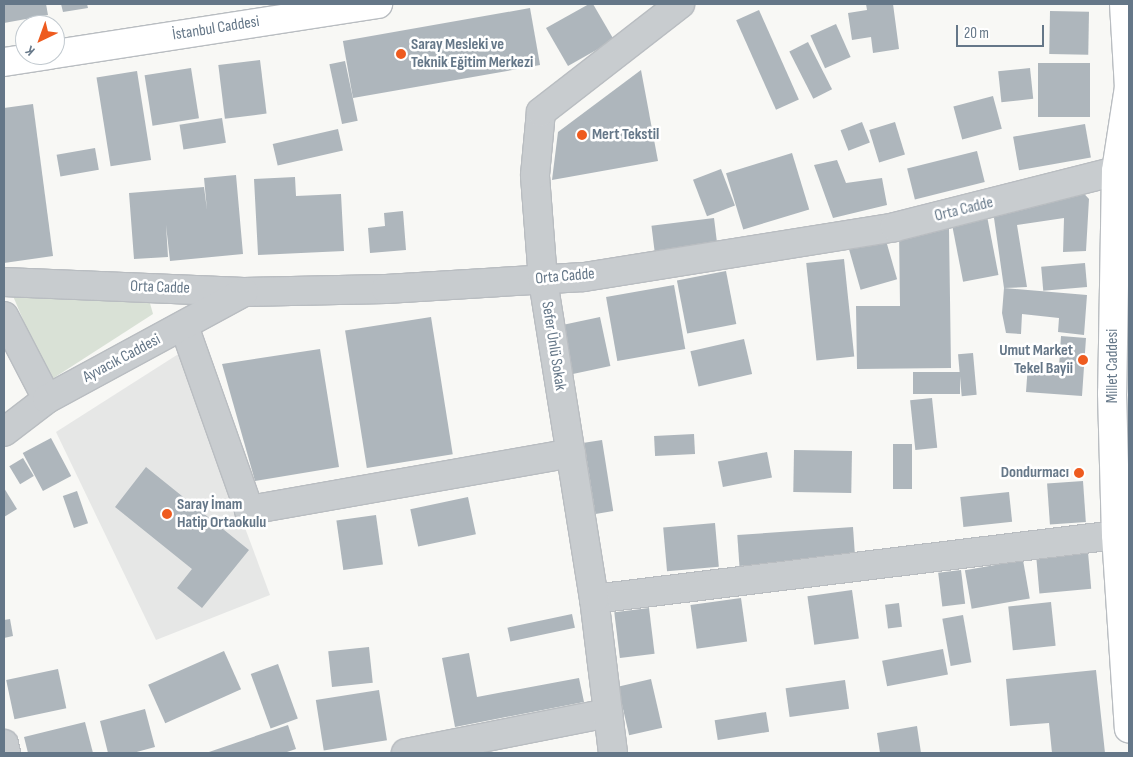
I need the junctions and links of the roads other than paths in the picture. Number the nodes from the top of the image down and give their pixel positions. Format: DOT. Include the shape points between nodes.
graph roads {
  1 [pos="378,4"];
  2 [pos="680,4"];
  3 [pos="1124,4"];
  4 [pos="65,52"];
  5 [pos="1129,87"];
  6 [pos="1116,171"];
  7 [pos="543,280"];
  8 [pos="4,282"];
  9 [pos="244,292"];
  10 [pos="4,316"];
  11 [pos="184,326"];
  12 [pos="1121,393"];
  13 [pos="47,399"];
  14 [pos="4,432"];
  15 [pos="571,453"];
  16 [pos="1116,535"];
  17 [pos="594,599"];
  18 [pos="608,713"];
  19 [pos="1129,728"];
  20 [pos="4,744"];
  21 [pos="6,753"];
  22 [pos="406,753"];
  23 [pos="613,753"];
  1 -- 4 [label="main road, İstanbul Caddesi"];
  2 -- 7 [label="street, Sefer Ünlü Sokak" via="541,112 535,175"];
  3 -- 5 [label="main road, Millet Caddesi"];
  5 -- 6 [label="main road, Millet Caddesi"];
  6 -- 7 [label="street, Orta Cadde" via="895,227 584,277"];
  6 -- 12 [label="main road, Millet Caddesi"];
  7 -- 9 [label="street, Orta Cadde" via="386,289"];
  7 -- 15 [label="street, Sefer Ünlü Sokak"];
  8 -- 9 [label="street, Orta Cadde"];
  9 -- 11 [label="street, Ayvacık Caddesi"];
  10 -- 13 [label="street"];
  11 -- 13 [label="street, Ayvacık Caddesi"];
  11 -- 15 [label="street" via="249,510"];
  12 -- 16 [label="main road, Millet Caddesi"];
  13 -- 14 [label="street, Ayvacık Caddesi"];
  15 -- 17 [label="street, Sefer Ünlü Sokak"];
  16 -- 17 [label="street"];
  16 -- 19 [label="main road, Millet Caddesi"];
  17 -- 18 [label="street, Sefer Ünlü Sokak"];
  18 -- 22 [label="street"];
  18 -- 23 [label="street, Sefer Ünlü Sokak"];
  20 -- 21 [label="street"];
}
